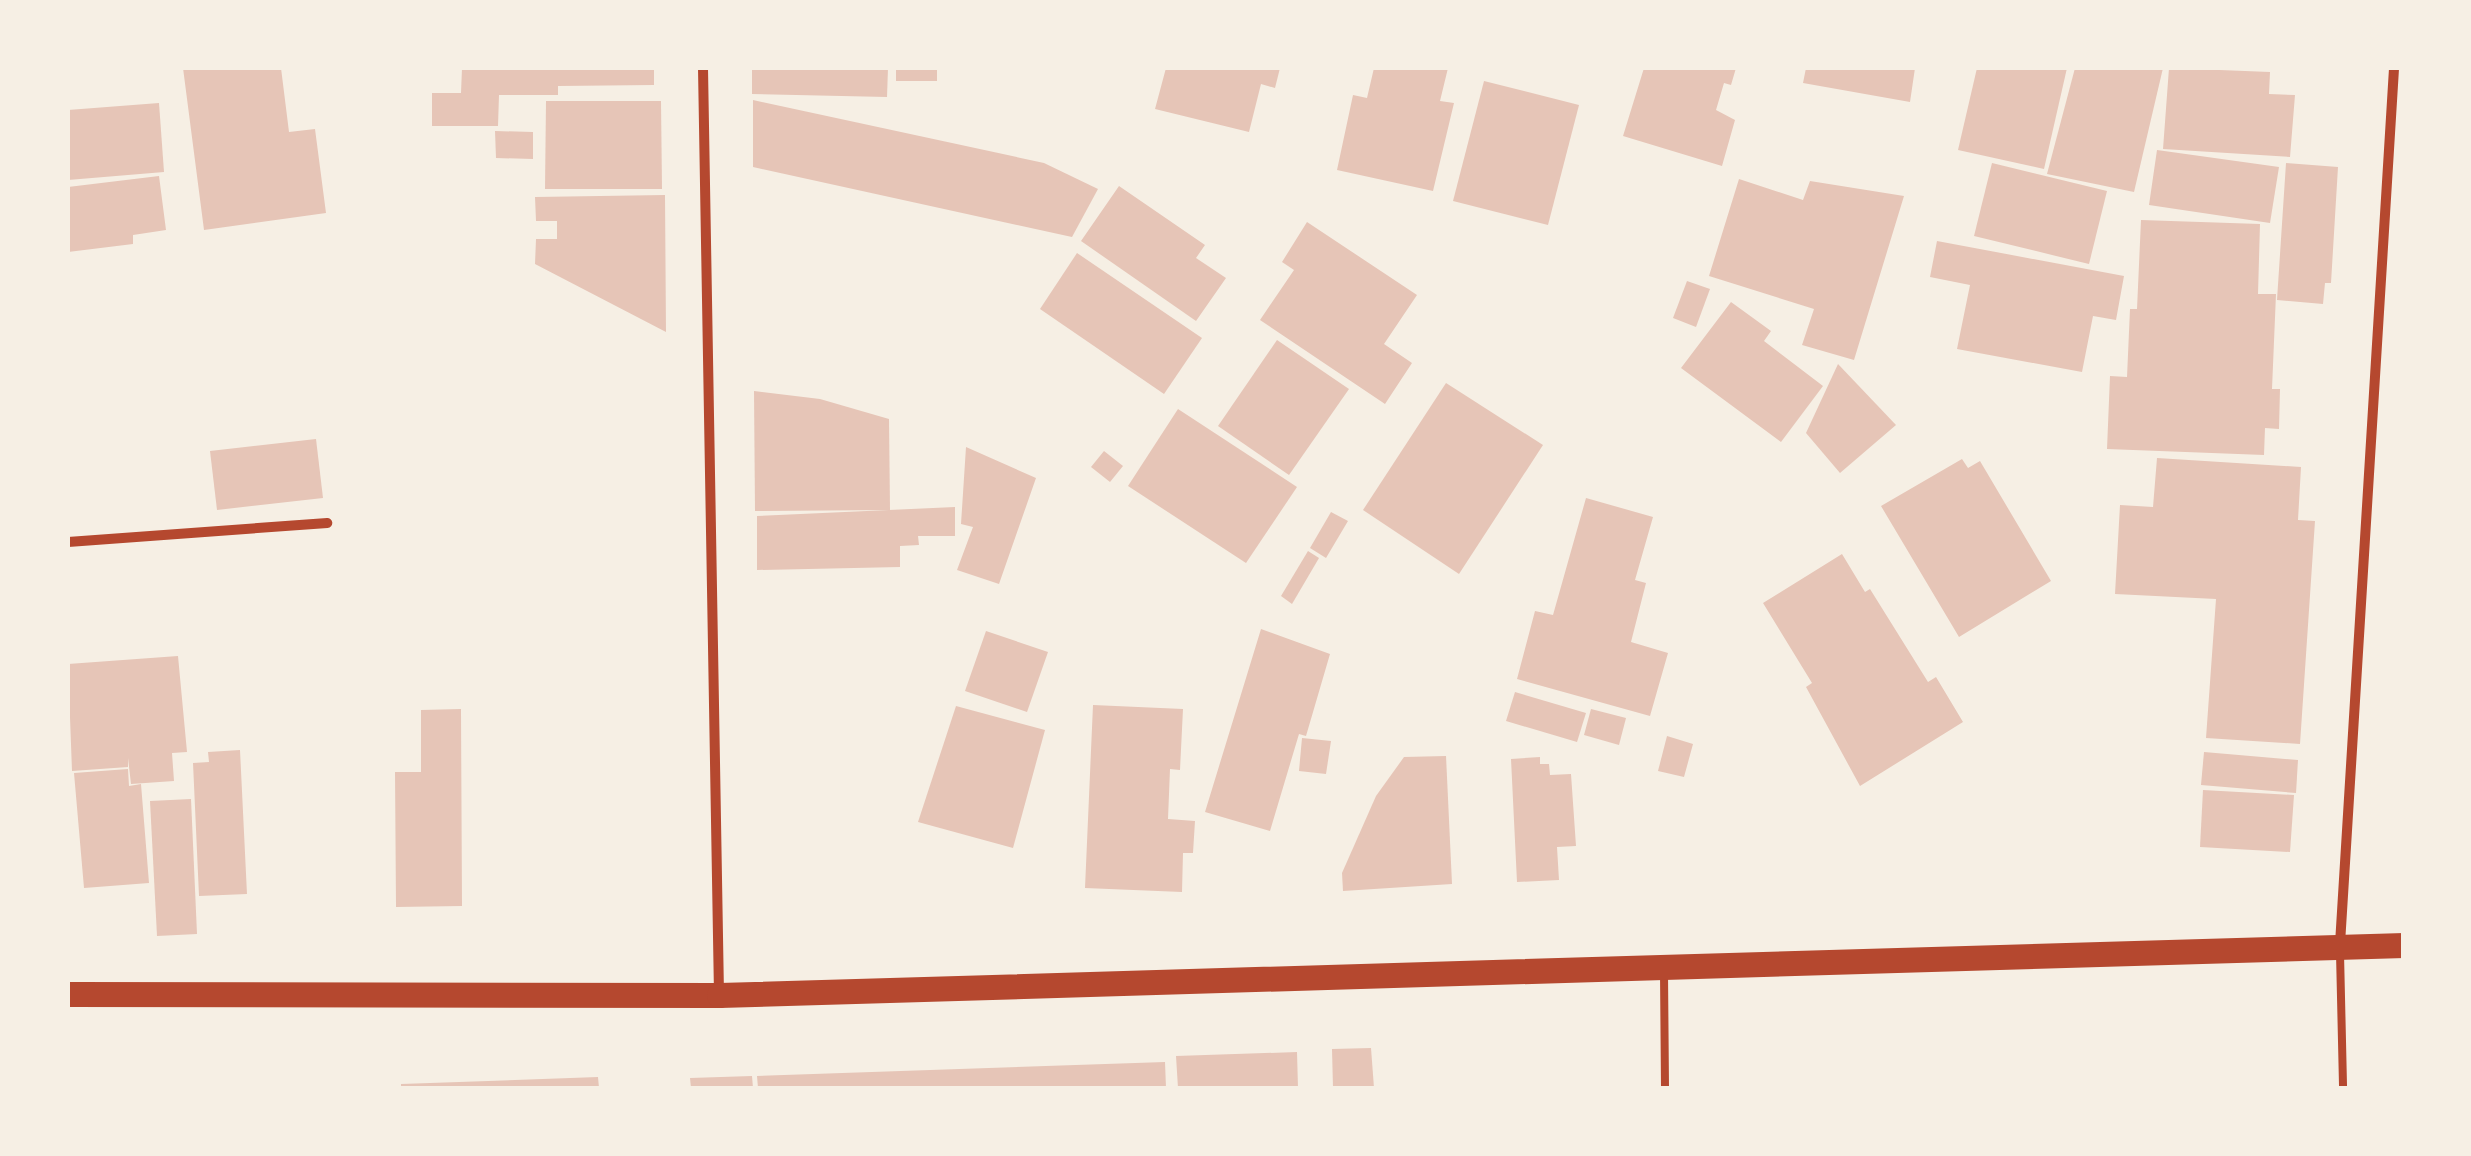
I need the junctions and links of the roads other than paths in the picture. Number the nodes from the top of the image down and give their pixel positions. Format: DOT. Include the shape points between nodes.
graph roads {
  1 [pos="703,68"];
  2 [pos="2394,68"];
  3 [pos="327,523"];
  4 [pos="68,542"];
  5 [pos="2340,944"];
  6 [pos="2404,944"];
  7 [pos="1664,965"];
  8 [pos="68,994"];
  9 [pos="719,994"];
  10 [pos="1664,1088"];
  11 [pos="2343,1088"];
  1 -- 9 [label="street"];
  2 -- 5 [label="street"];
  3 -- 4 [label="street"];
  5 -- 6 [label="main road"];
  5 -- 7 [label="main road"];
  5 -- 11 [label="lane"];
  7 -- 9 [label="main road"];
  7 -- 10 [label="lane"];
  8 -- 9 [label="main road"];
}
